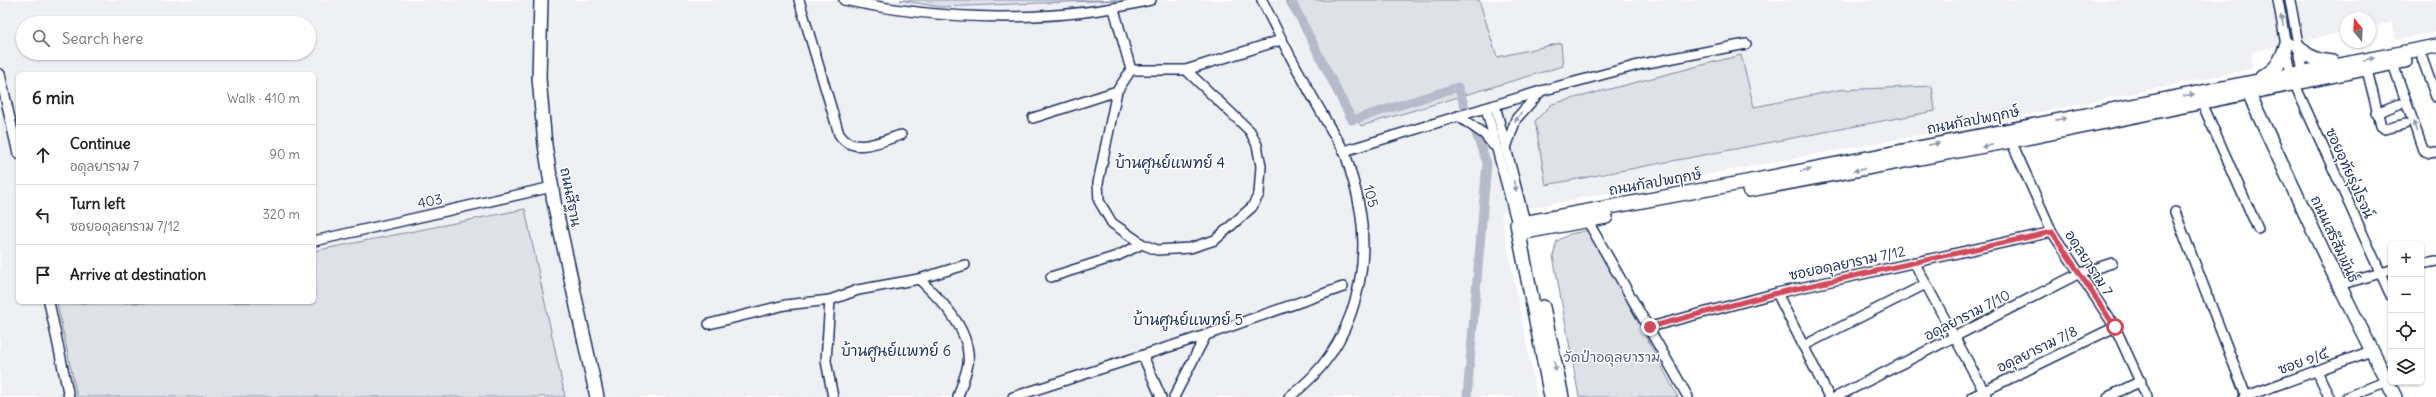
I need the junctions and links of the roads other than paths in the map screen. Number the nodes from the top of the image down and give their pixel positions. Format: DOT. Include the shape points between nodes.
graph roads {
  1 [pos="541,0"];
  2 [pos="799,0"];
  3 [pos="844,0"];
  4 [pos="1150,0"];
  5 [pos="1262,0"];
  6 [pos="2278,0"];
  7 [pos="2290,0"];
  8 [pos="1114,9"];
  9 [pos="1281,40"];
  10 [pos="1746,44"];
  11 [pos="2293,45"];
  12 [pos="2436,46"];
  13 [pos="2436,55"];
  14 [pos="2422,58"];
  15 [pos="2344,64"];
  16 [pos="2393,64"];
  17 [pos="1131,70"];
  18 [pos="1186,70"];
  19 [pos="2367,70"];
  20 [pos="0,74"];
  21 [pos="2298,79"];
  22 [pos="2222,89"];
  23 [pos="1116,91"];
  24 [pos="1541,91"];
  25 [pos="2249,94"];
  26 [pos="2436,97"];
  27 [pos="2202,103"];
  28 [pos="2399,104"];
  29 [pos="1495,105"];
  30 [pos="1486,108"];
  31 [pos="2376,113"];
  32 [pos="1458,116"];
  33 [pos="1033,118"];
  34 [pos="2405,124"];
  35 [pos="901,135"];
  36 [pos="2011,141"];
  37 [pos="16,145"];
  38 [pos="1501,150"];
  39 [pos="1344,151"];
  40 [pos="2436,152"];
  41 [pos="552,187"];
  42 [pos="2175,212"];
  43 [pos="1588,220"];
  44 [pos="1522,228"];
  45 [pos="2258,229"];
  46 [pos="2052,232"];
  47 [pos="316,241"];
  48 [pos="1142,244"];
  49 [pos="2436,261"];
  50 [pos="1914,262"];
  51 [pos="2112,263"];
  52 [pos="2424,263"];
  53 [pos="965,265"];
  54 [pos="2388,270"];
  55 [pos="2379,272"];
  56 [pos="2078,274"];
  57 [pos="1051,277"];
  58 [pos="918,279"];
  59 [pos="1926,284"];
  60 [pos="2338,285"];
  61 [pos="1343,287"];
  62 [pos="2388,290"];
  63 [pos="1777,293"];
  64 [pos="830,300"];
  65 [pos="49,304"];
  66 [pos="709,324"];
  67 [pos="1650,327"];
  68 [pos="2115,327"];
  69 [pos="1206,335"];
  70 [pos="1955,337"];
  71 [pos="1803,346"];
  72 [pos="2371,351"];
  73 [pos="1144,356"];
  74 [pos="2317,371"];
  75 [pos="2141,381"];
  76 [pos="2387,381"];
  77 [pos="1986,394"];
  78 [pos="830,396"];
  79 [pos="70,397"];
  80 [pos="597,397"];
  81 [pos="958,397"];
  82 [pos="1013,397"];
  83 [pos="1161,397"];
  84 [pos="1174,397"];
  85 [pos="1289,397"];
  86 [pos="1551,397"];
  87 [pos="1562,397"];
  88 [pos="1688,397"];
  89 [pos="1829,397"];
  90 [pos="1836,397"];
  91 [pos="1972,397"];
  92 [pos="2108,397"];
  93 [pos="2147,397"];
  94 [pos="2245,397"];
  95 [pos="2329,397"];
  96 [pos="2347,397"];
  97 [pos="2395,397"];
  1 -- 41 [label="main road, ถนนสีฐาน" via="541,110"];
  2 -- 35 [label="street" via="838,134 843,140 858,146"];
  3 -- 8 [label="street" via="939,14 1043,16"];
  4 -- 8 [label="street"];
  5 -- 9 [label="street, 105"];
  11 -- 6 [label="street, one-way"];
  7 -- 11 [label="street"];
  8 -- 17 [label="street"];
  9 -- 18 [label="street"];
  9 -- 39 [label="street, 105"];
  10 -- 24 [label="street" via="1642,64"];
  11 -- 15 [label="main road" via="2317,61"];
  11 -- 21 [label="street, ซอยอุทัยรุ่งโรจน์"];
  11 -- 22 [label="main road" via="2275,70"];
  15 -- 12 [label="main road, ถนนกัลปพฤกษ์, one-way"];
  13 -- 14 [label="main road, ถนนกัลปพฤกษ์"];
  14 -- 16 [label="main road, ถนนกัลปพฤกษ์"];
  14 -- 26 [label="street"];
  15 -- 21 [label="main road, ถนนกัลปพฤกษ์"];
  16 -- 19 [label="main road, ถนนกัลปพฤกษ์"];
  40 -- 16 [label="street, one-way" via="2423,150"];
  17 -- 18 [label="street"];
  17 -- 23 [label="street"];
  18 -- 48 [label="street" via="1250,131 1257,145 1261,166 1259,194 1252,207 1214,240 1190,248 1156,250"];
  19 -- 21 [label="main road, ถนนกัลปพฤกษ์"];
  19 -- 31 [label="street"];
  20 -- 37 [label="street"];
  21 -- 22 [label="main road, ถนนกัลปพฤกษ์"];
  21 -- 25 [label="main road, ถนนกัลปพฤกษ์"];
  21 -- 55 [label="street, ซอยอุทัยรุ่งโรจน์"];
  44 -- 22 [label="main road, ถนนกัลปพฤกษ์, one-way"];
  23 -- 33 [label="street"];
  23 -- 48 [label="street" via="1098,183 1100,201 1112,223"];
  24 -- 29 [label="street"];
  24 -- 38 [label="street, one-way" via="1516,119"];
  25 -- 27 [label="main road, ถนนกัลปพฤกษ์"];
  25 -- 60 [label="main road, ถนนเสรีสัมพันธ์"];
  27 -- 36 [label="main road, ถนนกัลปพฤกษ์"];
  27 -- 45 [label="street"];
  28 -- 31 [label="street"];
  29 -- 30 [label="street"];
  29 -- 38 [label="street"];
  30 -- 32 [label="street"];
  30 -- 38 [label="street"];
  31 -- 34 [label="street" via="2383,128"];
  32 -- 38 [label="street" via="1484,134"];
  32 -- 39 [label="street"];
  36 -- 43 [label="main road, ถนนกัลปพฤกษ์, one-way"];
  36 -- 46 [label="street, อดุลยาราม 7"];
  38 -- 44 [label="street"];
  39 -- 85 [label="street, 105" via="1362,215 1364,240 1363,262 1355,304 1338,342 1326,360"];
  41 -- 47 [label="street, 403"];
  41 -- 80 [label="main road, ถนนสีฐาน"];
  42 -- 94 [label="street"];
  43 -- 44 [label="main road, ถนนกัลปพฤกษ์"];
  43 -- 67 [label="street"];
  44 -- 86 [label="main road"];
  44 -- 87 [label="main road, one-way"];
  46 -- 50 [label="street, ซอยอดุลยาราม 7/12"];
  46 -- 56 [label="street, อดุลยาราม 7"];
  48 -- 57 [label="street" via="1117,256"];
  49 -- 52 [label="street"];
  50 -- 59 [label="street"];
  50 -- 63 [label="street, ซอยอดุลยาราม 7/12"];
  51 -- 56 [label="street, อดุลยาราม 7/10"];
  53 -- 58 [label="street"];
  54 -- 55 [label="street"];
  55 -- 60 [label="street"];
  55 -- 62 [label="street, ซอยอุทัยรุ่งโรจน์"];
  56 -- 68 [label="street, อดุลยาราม 7"];
  56 -- 70 [label="street, อดุลยาราม 7/10"];
  58 -- 64 [label="street" via="858,290"];
  58 -- 81 [label="street" via="958,324 966,343 968,364"];
  59 -- 70 [label="street"];
  59 -- 71 [label="street"];
  60 -- 72 [label="main road, ถนนเสรีสัมพันธ์"];
  61 -- 69 [label="street"];
  63 -- 67 [label="street, ซอยอดุลยาราม 7/12"];
  63 -- 71 [label="street"];
  64 -- 66 [label="street" via="786,306"];
  64 -- 78 [label="street" via="826,362"];
  65 -- 79 [label="street"];
  67 -- 88 [label="street"];
  68 -- 75 [label="street, อดุลยาราม 7"];
  68 -- 77 [label="street, อดุลยาราม 7/8"];
  69 -- 73 [label="street"];
  69 -- 84 [label="street"];
  70 -- 77 [label="street"];
  70 -- 90 [label="street, อดุลยาราม 7/10"];
  71 -- 89 [label="street"];
  72 -- 74 [label="street, ซอย ๑/๕"];
  72 -- 76 [label="main road, ถนนเสรีสัมพันธ์"];
  73 -- 82 [label="street"];
  73 -- 83 [label="street"];
  74 -- 94 [label="street, ซอย ๑/๕"];
  74 -- 95 [label="street"];
  75 -- 92 [label="street"];
  75 -- 93 [label="street, อดุลยาราม 7"];
  76 -- 96 [label="street"];
  76 -- 97 [label="main road, ถนนเสรีสัมพันธ์"];
  77 -- 91 [label="street, อดุลยาราม 7/8"];
}
